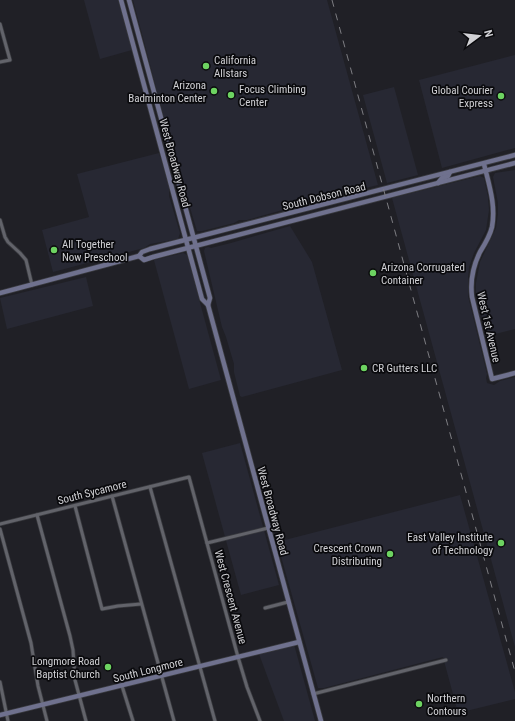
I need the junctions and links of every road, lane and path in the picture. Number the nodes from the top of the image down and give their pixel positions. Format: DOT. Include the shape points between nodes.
graph roads {
  1 [pos="121,0"];
  2 [pos="129,0"];
  3 [pos="0,24"];
  4 [pos="0,62"];
  5 [pos="515,155"];
  6 [pos="515,163"];
  7 [pos="484,164"];
  8 [pos="486,170"];
  9 [pos="450,172"];
  10 [pos="438,183"];
  11 [pos="0,222"];
  12 [pos="194,238"];
  13 [pos="186,240"];
  14 [pos="197,246"];
  15 [pos="188,248"];
  16 [pos="139,256"];
  17 [pos="32,285"];
  18 [pos="0,293"];
  19 [pos="208,305"];
  20 [pos="515,373"];
  21 [pos="189,477"];
  22 [pos="150,486"];
  23 [pos="112,496"];
  24 [pos="74,506"];
  25 [pos="37,515"];
  26 [pos="0,524"];
  27 [pos="268,528"];
  28 [pos="0,529"];
  29 [pos="207,543"];
  30 [pos="288,602"];
  31 [pos="141,604"];
  32 [pos="265,608"];
  33 [pos="299,642"];
  34 [pos="238,657"];
  35 [pos="446,660"];
  36 [pos="199,666"];
  37 [pos="161,676"];
  38 [pos="0,682"];
  39 [pos="122,686"];
  40 [pos="313,694"];
  41 [pos="79,695"];
  42 [pos="43,704"];
  43 [pos="6,713"];
  44 [pos="0,715"];
  45 [pos="8,721"];
  46 [pos="47,721"];
  47 [pos="86,721"];
  48 [pos="133,721"];
  49 [pos="174,721"];
  50 [pos="215,721"];
  51 [pos="260,721"];
  52 [pos="321,721"];
  1 -- 13 [label="main road, West Broadway Road"];
  2 -- 12 [label="main road, West Broadway Road"];
  3 -- 4 [label="street" via="10,60"];
  5 -- 7 [label="main road, South Dobson Road"];
  6 -- 8 [label="main road, South Dobson Road"];
  7 -- 8 [label="main road, West 1st Avenue"];
  7 -- 9 [label="main road, South Dobson Road"];
  8 -- 10 [label="main road, South Dobson Road"];
  8 -- 20 [label="main road, West 1st Avenue" via="493,199 492,226 473,270 471,291 492,379"];
  9 -- 10 [label="main road"];
  9 -- 12 [label="main road, South Dobson Road"];
  10 -- 14 [label="main road, South Dobson Road"];
  11 -- 17 [label="street" via="8,242 26,260"];
  12 -- 13 [label="main road, South Dobson Road"];
  12 -- 14 [label="main road, West Broadway Road"];
  13 -- 15 [label="main road, West Broadway Road"];
  13 -- 16 [label="main road, South Dobson Road" via="142,252"];
  14 -- 15 [label="main road, South Dobson Road"];
  14 -- 19 [label="main road, West Broadway Road" via="210,298"];
  15 -- 16 [label="main road, South Dobson Road" via="144,260"];
  15 -- 19 [label="main road, West Broadway Road" via="202,299"];
  16 -- 17 [label="main road, South Dobson Road"];
  17 -- 18 [label="main road, South Dobson Road"];
  19 -- 27 [label="main road, West Broadway Road"];
  21 -- 22 [label="street, South Sycamore"];
  21 -- 29 [label="street, West Crescent Avenue"];
  22 -- 23 [label="street, South Sycamore"];
  22 -- 36 [label="street"];
  23 -- 24 [label="street, South Sycamore"];
  23 -- 31 [label="street"];
  24 -- 25 [label="street, South Sycamore"];
  24 -- 31 [label="street" via="102,609"];
  25 -- 26 [label="street, South Sycamore"];
  25 -- 41 [label="street" via="70,636"];
  27 -- 29 [label="street"];
  27 -- 30 [label="main road, West Broadway Road"];
  28 -- 42 [label="street" via="31,644"];
  29 -- 34 [label="street, West Crescent Avenue"];
  30 -- 32 [label="street"];
  30 -- 33 [label="main road, West Broadway Road"];
  31 -- 37 [label="street"];
  33 -- 34 [label="main road, South Longmore"];
  33 -- 40 [label="main road, West Broadway Road"];
  34 -- 36 [label="main road, South Longmore"];
  34 -- 51 [label="street, West Crescent Avenue"];
  35 -- 40 [label="street"];
  36 -- 37 [label="main road, South Longmore"];
  36 -- 50 [label="street"];
  37 -- 39 [label="main road, South Longmore"];
  37 -- 49 [label="street"];
  38 -- 43 [label="street"];
  39 -- 41 [label="main road, South Longmore"];
  39 -- 48 [label="street"];
  40 -- 52 [label="main road, West Broadway Road"];
  41 -- 42 [label="main road, South Longmore"];
  41 -- 47 [label="street"];
  42 -- 43 [label="main road, South Longmore"];
  42 -- 46 [label="street"];
  43 -- 44 [label="main road, South Longmore"];
  43 -- 45 [label="street"];
}
